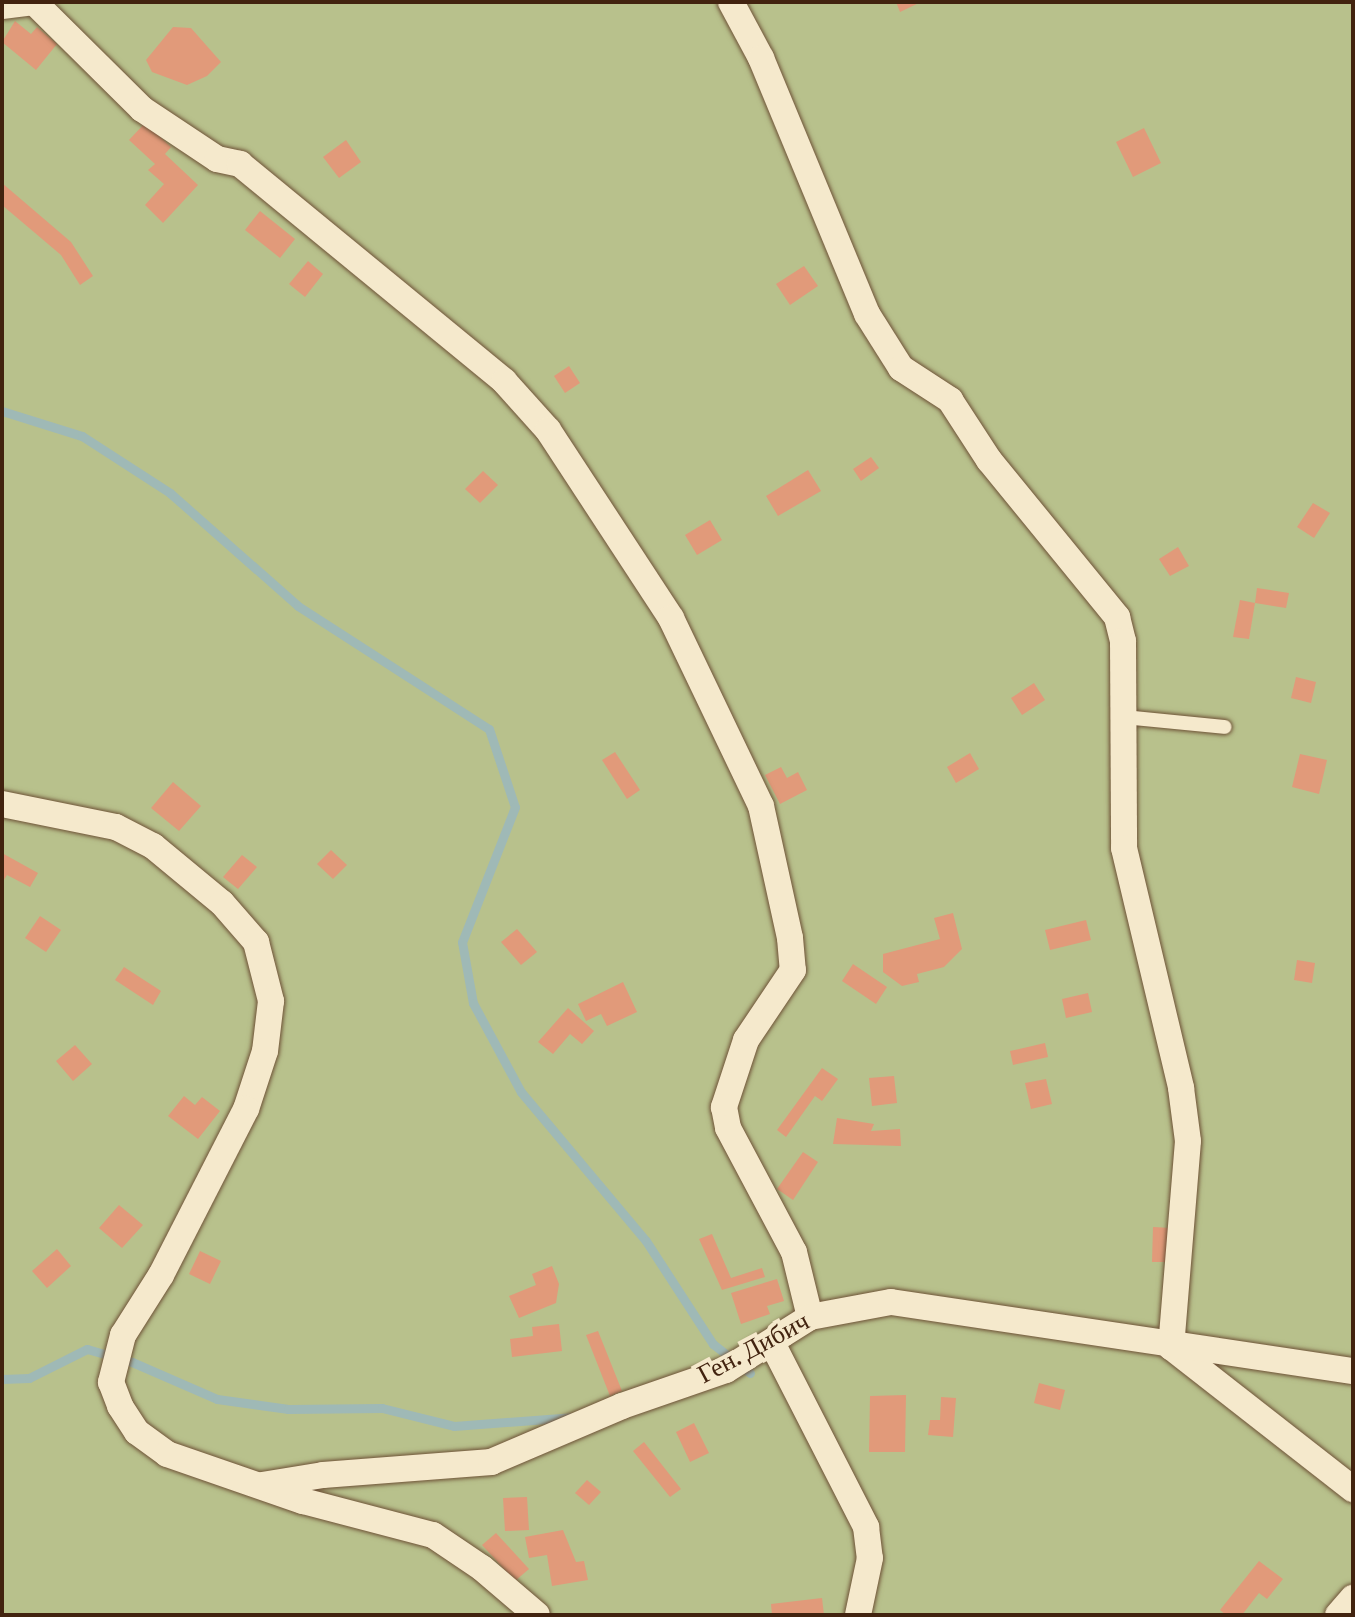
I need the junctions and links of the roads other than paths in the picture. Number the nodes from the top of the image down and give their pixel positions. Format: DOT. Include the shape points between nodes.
graph roads {
  1 [pos="731,2"];
  2 [pos="2,6"];
  3 [pos="1123,717"];
  4 [pos="1225,727"];
  5 [pos="2,804"];
  6 [pos="810,1317"];
  7 [pos="772,1343"];
  8 [pos="1171,1347"];
  9 [pos="1353,1371"];
  10 [pos="262,1485"];
  11 [pos="1353,1489"];
  12 [pos="1353,1598"];
  13 [pos="537,1615"];
  14 [pos="858,1615"];
  15 [pos="1338,1615"];
  1 -- 3 [label="street" via="761,58 867,314 901,368 950,400 989,460 1117,617 1123,641"];
  2 -- 6 [label="street" via="34,2 142,109 217,159 240,164 504,381 548,430 671,618 761,806 790,938 793,970 746,1040 724,1107 728,1128 794,1252"];
  3 -- 4 [label="lane"];
  3 -- 8 [label="street" via="1124,848 1181,1088 1188,1141"];
  5 -- 10 [label="street" via="116,827 153,846 222,903 256,942 271,1001 265,1051 246,1109 161,1275 123,1335 111,1382 137,1432 167,1454"];
  6 -- 7 [label="street, Ген. Дибич"];
  6 -- 8 [label="street, Ген. Дибич" via="891,1302"];
  7 -- 10 [label="street, Ген. Дибич" via="726,1370 622,1406 491,1462"];
  7 -- 14 [label="street" via="866,1527 870,1558"];
  8 -- 9 [label="street, Ген. Дибич"];
  8 -- 11 [label="street"];
  10 -- 13 [label="street" via="433,1535"];
  12 -- 15 [label="street"];
}
